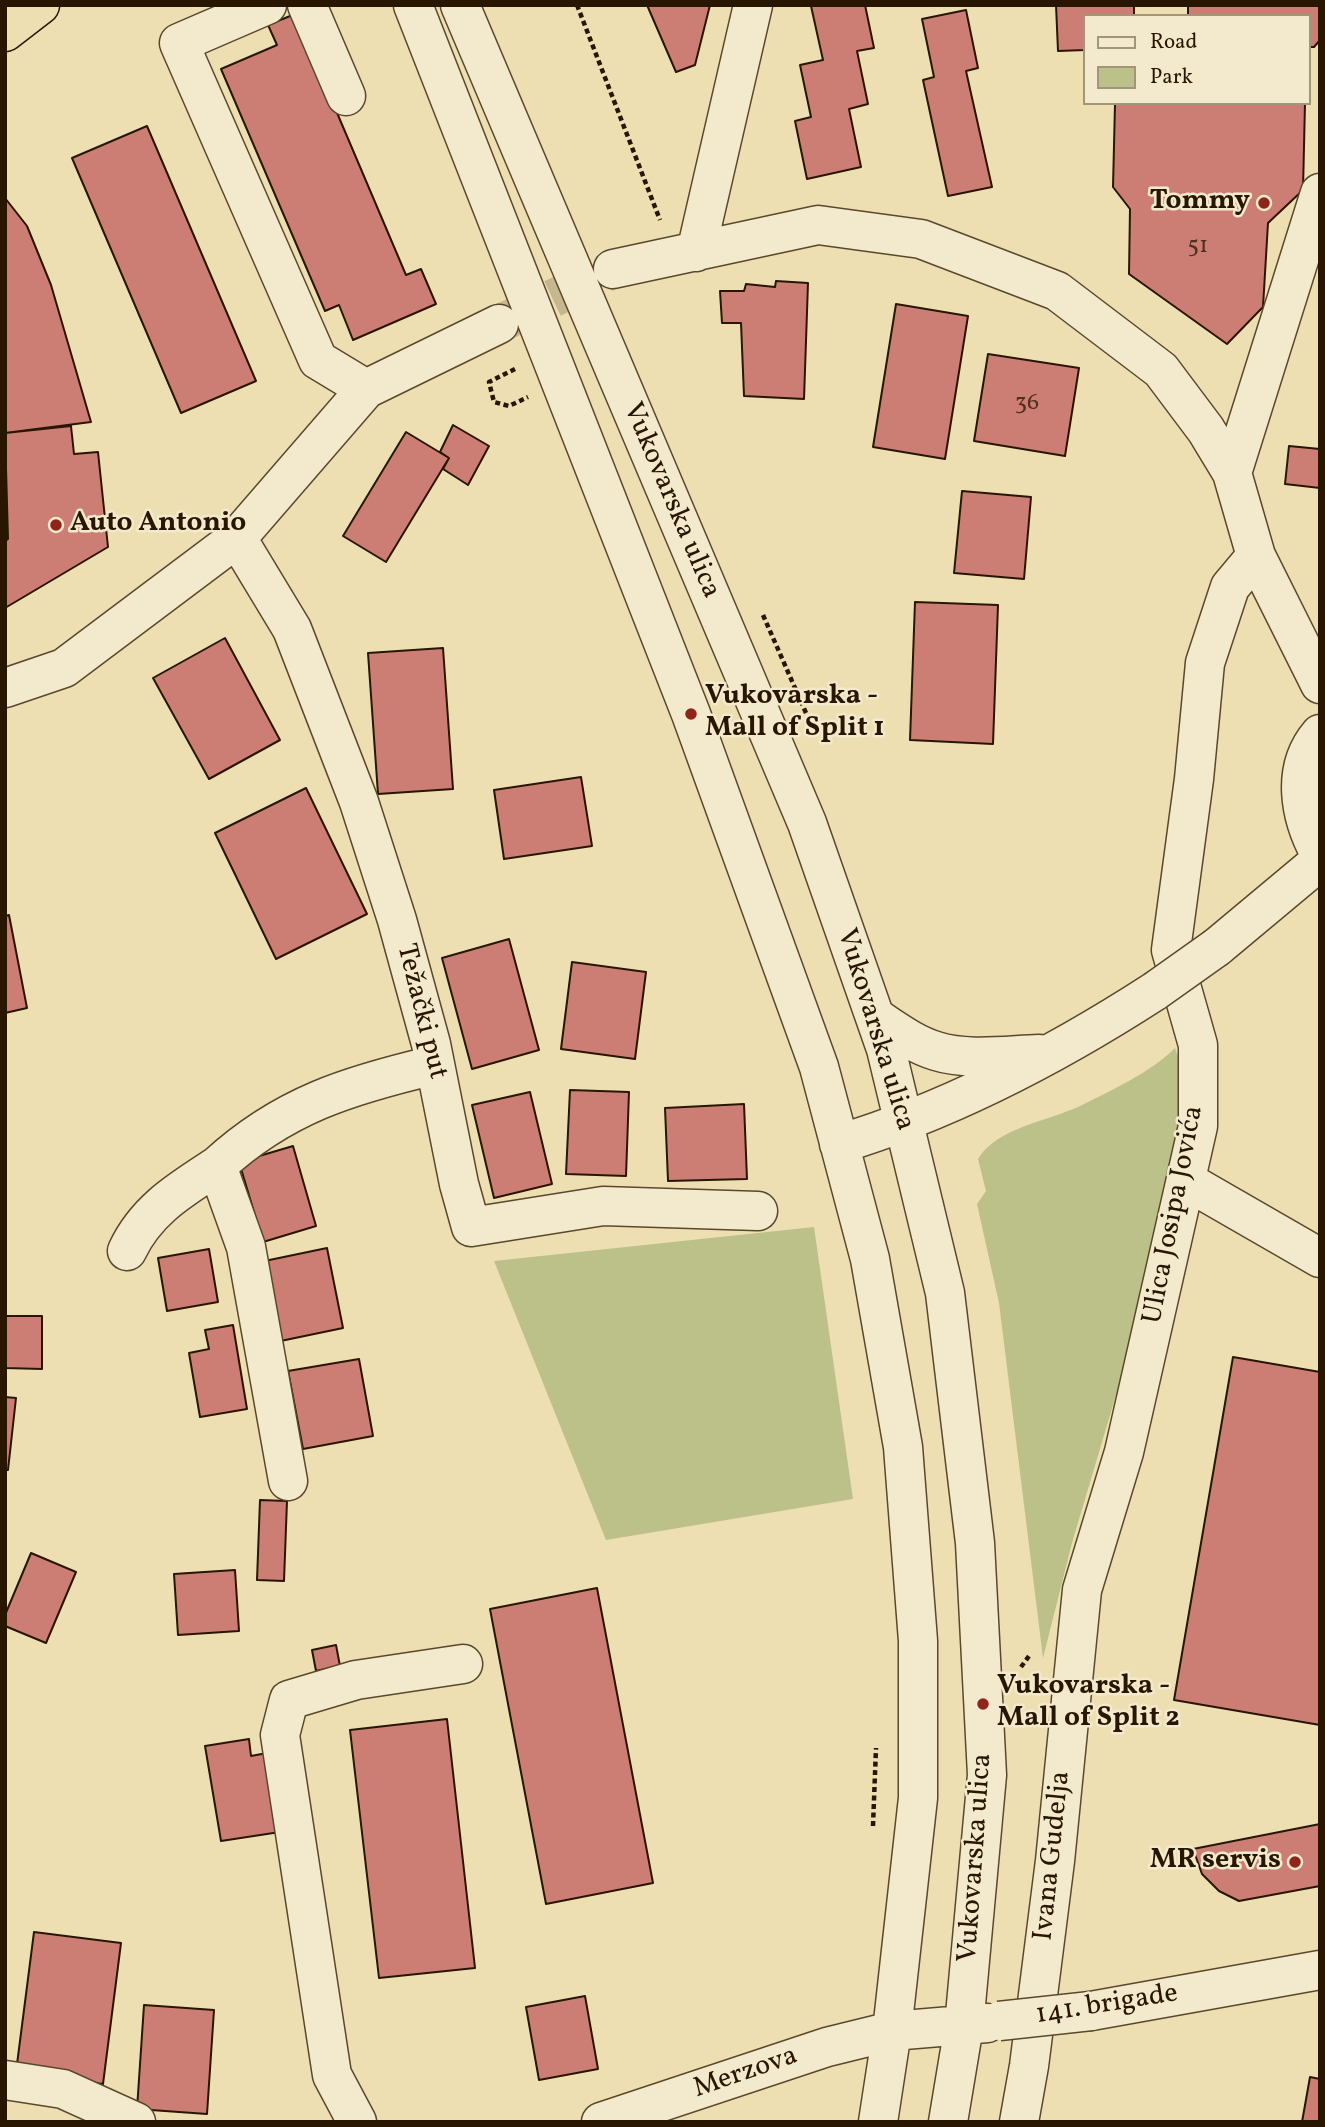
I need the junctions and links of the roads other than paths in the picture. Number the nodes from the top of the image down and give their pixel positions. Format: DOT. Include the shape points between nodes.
graph roads {
  1 [pos="40,5"];
  2 [pos="267,5"];
  3 [pos="307,5"];
  4 [pos="413,5"];
  5 [pos="460,5"];
  6 [pos="753,5"];
  7 [pos="5,33"];
  8 [pos="346,96"];
  9 [pos="1320,193"];
  10 [pos="685,254"];
  11 [pos="613,269"];
  12 [pos="499,324"];
  13 [pos="366,389"];
  14 [pos="1232,473"];
  15 [pos="237,538"];
  16 [pos="1256,556"];
  17 [pos="1320,684"];
  18 [pos="5,688"];
  19 [pos="1320,734"];
  20 [pos="1320,855"];
  21 [pos="1320,861"];
  22 [pos="875,1017"];
  23 [pos="1052,1054"];
  24 [pos="435,1065"];
  25 [pos="904,1124"];
  26 [pos="839,1144"];
  27 [pos="217,1166"];
  28 [pos="1188,1182"];
  29 [pos="758,1211"];
  30 [pos="127,1251"];
  31 [pos="1320,1258"];
  32 [pos="288,1481"];
  33 [pos="1082,1590"];
  34 [pos="463,1664"];
  35 [pos="1320,1970"];
  36 [pos="981,2024"];
  37 [pos="892,2031"];
  38 [pos="5,2080"];
  39 [pos="136,2122"];
  40 [pos="357,2122"];
  41 [pos="601,2122"];
  42 [pos="878,2122"];
  43 [pos="948,2122"];
  44 [pos="1018,2122"];
  1 -- 7 [label="highway"];
  2 -- 13 [label="street" via="179,43 318,360"];
  3 -- 8 [label="street"];
  4 -- 26 [label="street, Vukovarska ulica" via="691,714 819,1067"];
  5 -- 22 [label="street, Vukovarska ulica" via="807,823"];
  6 -- 10 [label="street"];
  9 -- 14 [label="street"];
  10 -- 11 [label="street"];
  10 -- 14 [label="street" via="818,225 921,239 1057,291 1161,370"];
  12 -- 13 [label="street"];
  13 -- 15 [label="street"];
  14 -- 16 [label="street"];
  15 -- 18 [label="street" via="64,667"];
  15 -- 24 [label="street, Težački put" via="292,629 324,708 397,920"];
  16 -- 17 [label="street"];
  16 -- 28 [label="street, Ulica Josipa Jovića" via="1230,587 1205,663 1172,939 1171,950 1198,1045 1198,1126"];
  19 -- 20 [label="street" via="1303,769 1300,801 1307,831"];
  21 -- 23 [label="street, bridge" via="1217,947"];
  22 -- 23 [label="street" via="938,1052"];
  22 -- 25 [label="street, Vukovarska ulica"];
  23 -- 25 [label="street"];
  24 -- 27 [label="street" via="370,1080 300,1106 242,1143"];
  24 -- 29 [label="street, Težački put" via="471,1227 603,1206"];
  25 -- 26 [label="street"];
  25 -- 36 [label="street, Vukovarska ulica" via="945,1293 975,1543 988,1775"];
  26 -- 37 [label="street, Vukovarska ulica" via="870,1259 903,1447 918,1641 918,1798"];
  27 -- 30 [label="street" via="166,1198 138,1228"];
  27 -- 32 [label="street" via="246,1247"];
  28 -- 31 [label="street"];
  28 -- 33 [label="street, Ulica Josipa Jovića" via="1124,1452"];
  33 -- 44 [label="street, Ivana Gudelja" via="1055,1861"];
  34 -- 40 [label="street" via="356,1681 289,1700 280,1735 332,2075"];
  35 -- 36 [label="street, 141. brigade, bridge" via="1091,2011"];
  36 -- 37 [label="street, 141. brigade"];
  36 -- 43 [label="street, Vukovarska ulica"];
  37 -- 41 [label="street, Merzova" via="827,2047"];
  37 -- 42 [label="street, Vukovarska ulica"];
  38 -- 39 [label="street" via="64,2089"];
}
